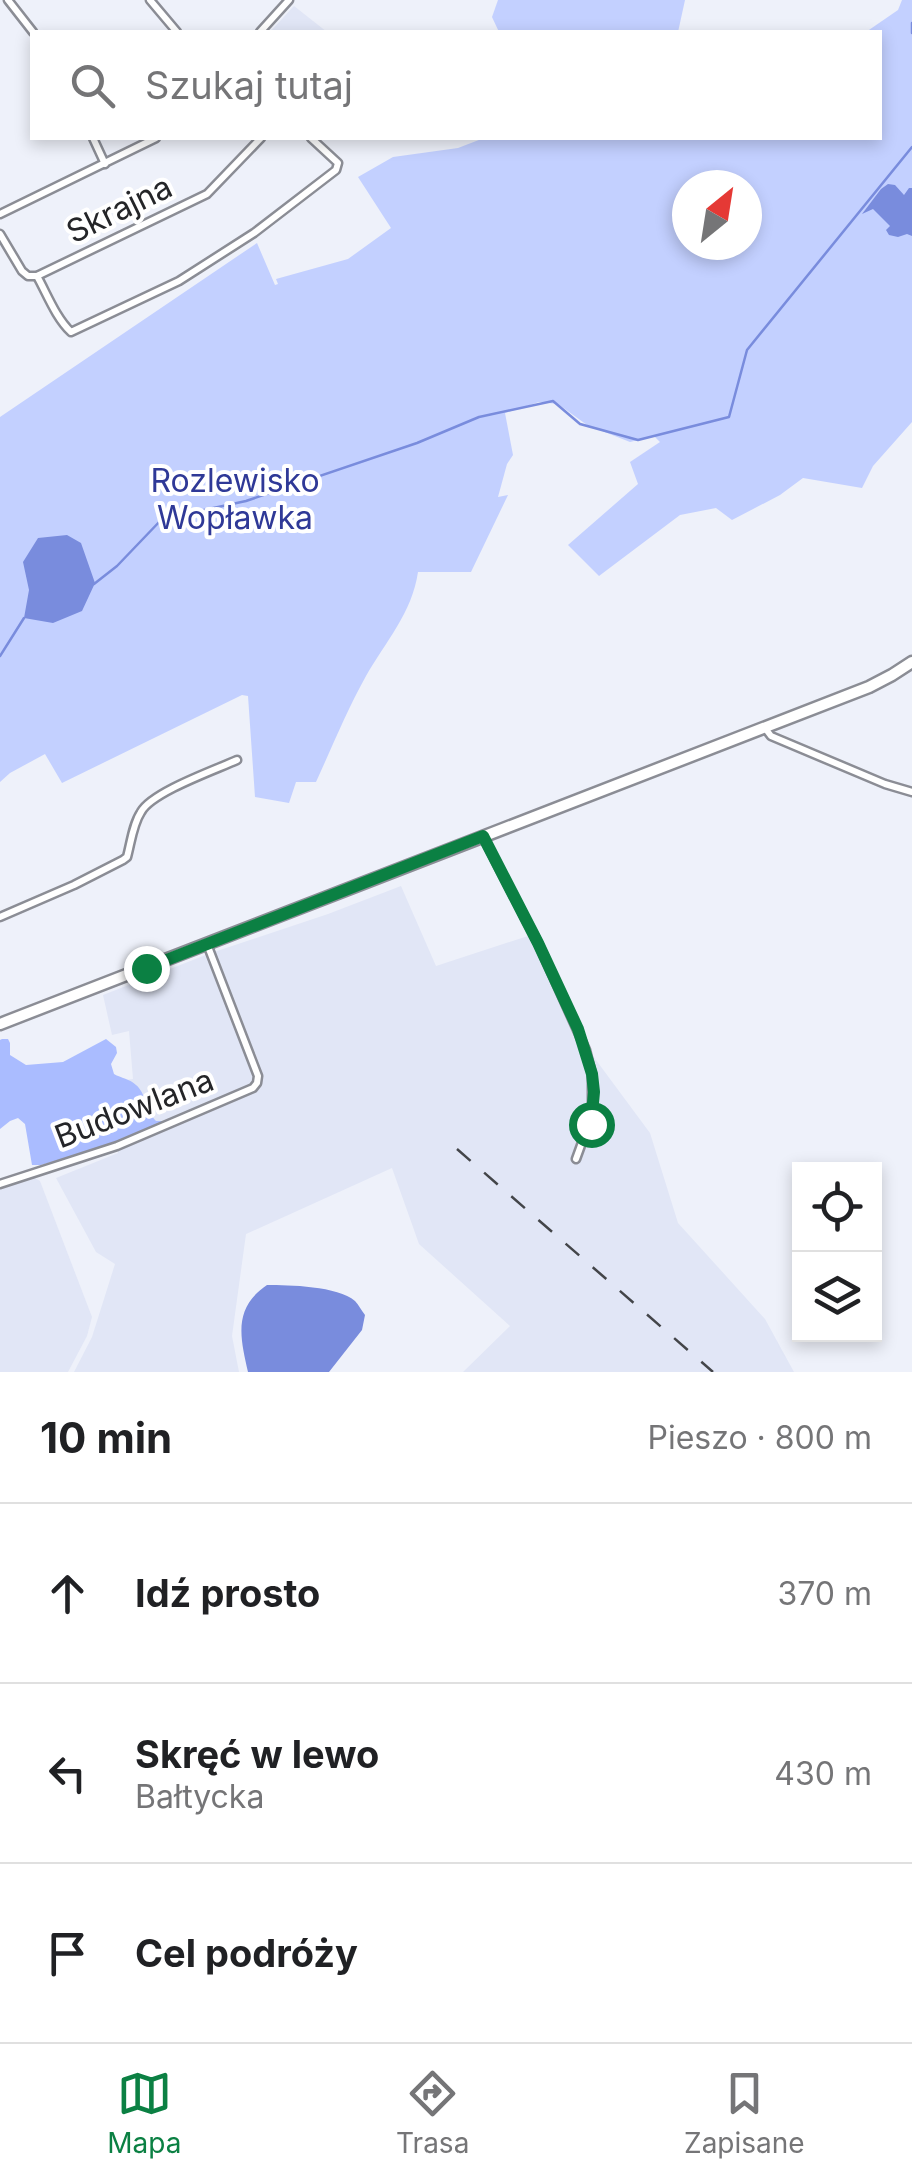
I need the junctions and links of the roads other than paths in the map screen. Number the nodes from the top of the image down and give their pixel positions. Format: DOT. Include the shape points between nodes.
graph roads {
  1 [pos="9,0"];
  2 [pos="150,0"];
  3 [pos="289,0"];
  4 [pos="0,8"];
  5 [pos="32,30"];
  6 [pos="175,30"];
  7 [pos="262,30"];
  8 [pos="94,140"];
  9 [pos="152,140"];
  10 [pos="259,140"];
  11 [pos="312,140"];
  12 [pos="104,164"];
  13 [pos="0,214"];
  14 [pos="0,234"];
  15 [pos="37,276"];
  16 [pos="912,662"];
  17 [pos="765,728"];
  18 [pos="238,760"];
  19 [pos="912,792"];
  20 [pos="483,836"];
  21 [pos="0,917"];
  22 [pos="207,944"];
  23 [pos="0,1024"];
  24 [pos="576,1159"];
  25 [pos="0,1184"];
  1 -- 4 [label="street"];
  1 -- 5 [label="street"];
  2 -- 6 [label="street"];
  3 -- 7 [label="street"];
  8 -- 12 [label="street"];
  9 -- 12 [label="street"];
  10 -- 15 [label="street, Skrajna" via="206,194"];
  11 -- 15 [label="street" via="338,163 336,170 179,281 72,332"];
  12 -- 13 [label="street"];
  14 -- 15 [label="street, Skrajna" via="22,272"];
  16 -- 17 [label="main road"];
  17 -- 19 [label="street"];
  17 -- 20 [label="main road"];
  18 -- 21 [label="street" via="148,803 123,860"];
  20 -- 22 [label="main road"];
  20 -- 24 [label="street" via="586,1050 592,1115"];
  22 -- 23 [label="main road"];
  22 -- 25 [label="street, Budowlana" via="258,1076 253,1088 116,1146"];
}
